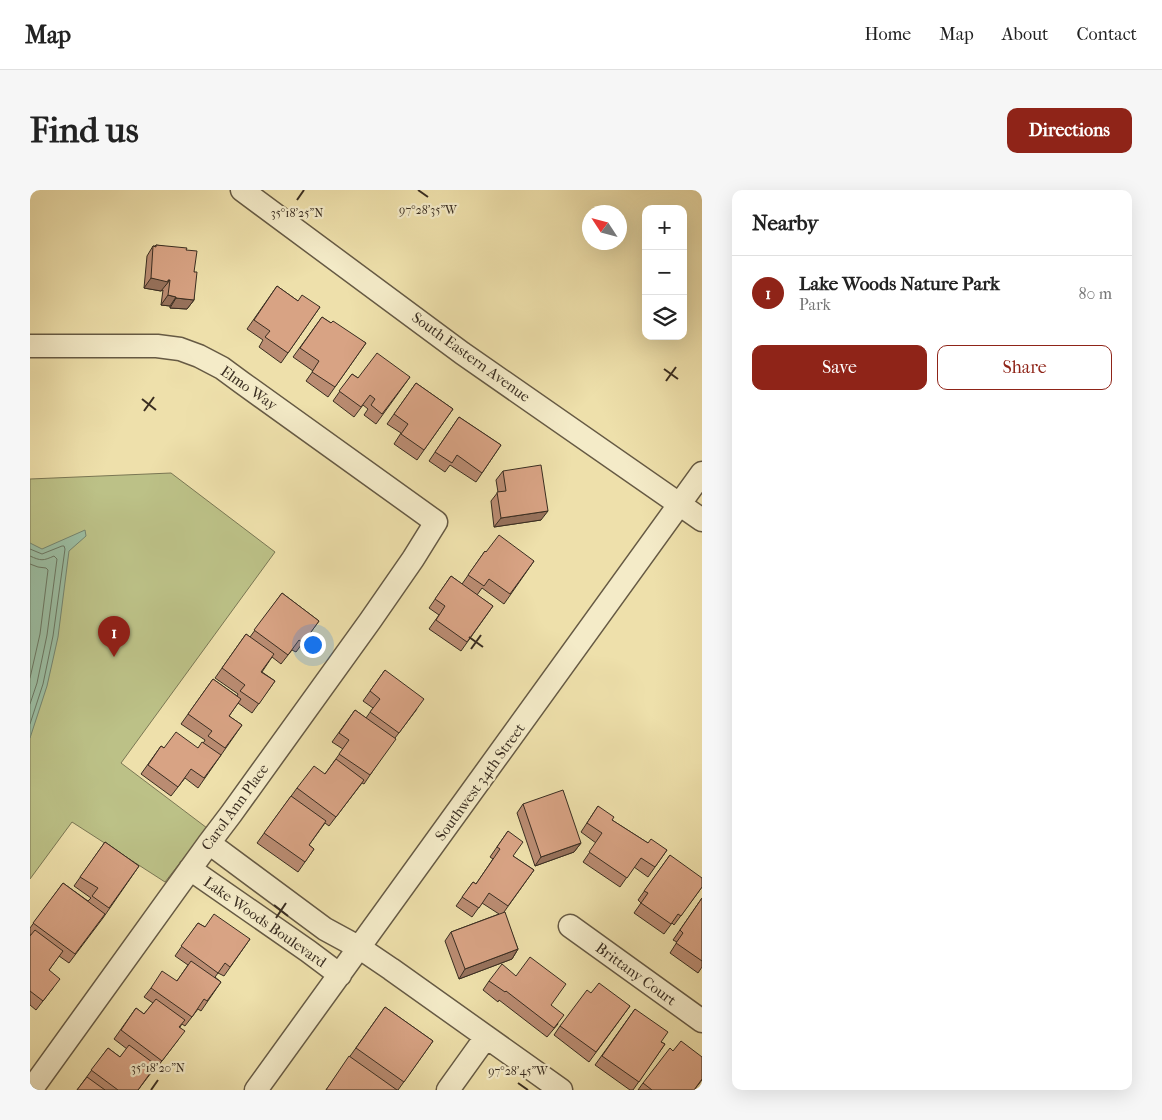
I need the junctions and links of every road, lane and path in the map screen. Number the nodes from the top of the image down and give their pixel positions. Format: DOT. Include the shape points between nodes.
graph roads {
  1 [pos="242,190"];
  2 [pos="30,346"];
  3 [pos="702,473"];
  4 [pos="680,504"];
  5 [pos="702,520"];
  6 [pos="436,522"];
  7 [pos="208,843"];
  8 [pos="190,869"];
  9 [pos="570,926"];
  10 [pos="360,948"];
  11 [pos="340,976"];
  12 [pos="702,1021"];
  13 [pos="486,1037"];
  14 [pos="31,1090"];
  15 [pos="256,1090"];
  16 [pos="448,1090"];
  17 [pos="561,1090"];
  1 -- 4 [label="street, South Eastern Avenue" via="462,353"];
  2 -- 6 [label="street, Elmo Way" via="157,346 199,356 222,368"];
  3 -- 4 [label="street, Southwest 34th Street"];
  4 -- 5 [label="street, South Eastern Avenue"];
  4 -- 10 [label="street, Southwest 34th Street"];
  6 -- 7 [label="street, Carol Ann Place" via="370,621"];
  7 -- 8 [label="street, Carol Ann Place"];
  7 -- 10 [label="street, Lake Woods Boulevard" via="325,929"];
  8 -- 11 [label="street, Lake Woods Boulevard"];
  8 -- 14 [label="street, Carol Ann Place"];
  9 -- 12 [label="street, Brittany Court"];
  10 -- 11 [label="street, Southwest 34th Street"];
  10 -- 13 [label="street, Lake Woods Boulevard"];
  11 -- 15 [label="street, Southwest 34th Street"];
  13 -- 16 [label="street"];
  13 -- 17 [label="street, Lake Woods Boulevard"];
}
